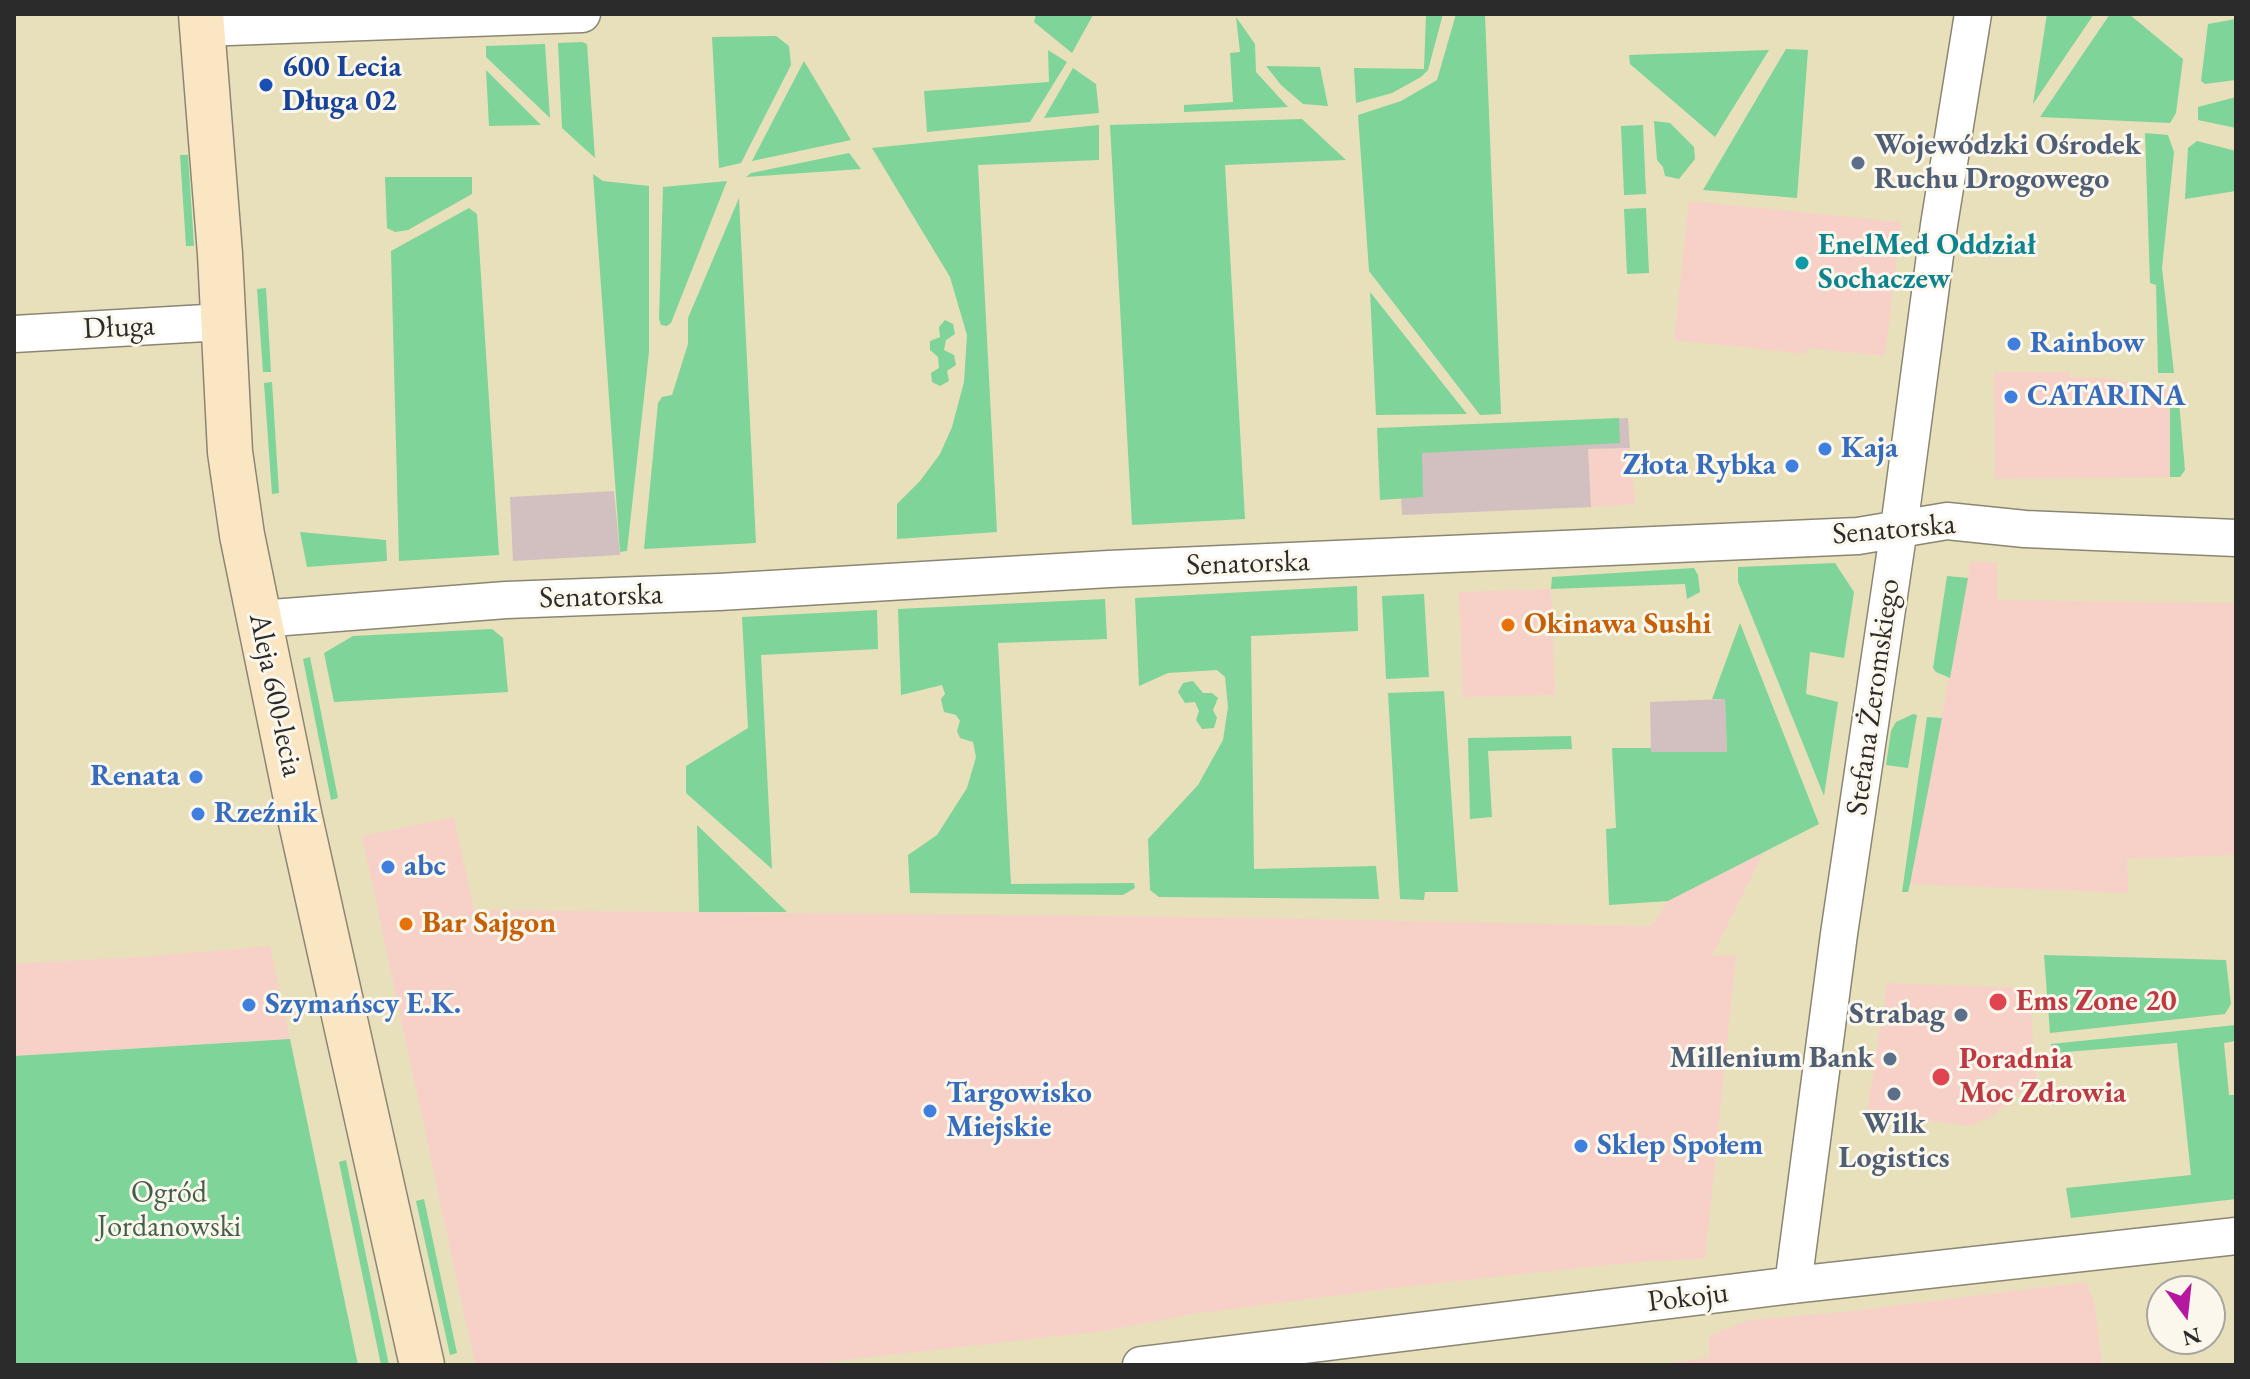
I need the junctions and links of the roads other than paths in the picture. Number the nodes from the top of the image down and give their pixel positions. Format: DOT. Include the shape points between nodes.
graph roads {
  1 [pos="582,14"];
  2 [pos="1973,14"];
  3 [pos="201,21"];
  4 [pos="223,322"];
  5 [pos="14,334"];
  6 [pos="1899,528"];
  7 [pos="2236,538"];
  8 [pos="259,619"];
  9 [pos="2236,1236"];
  10 [pos="1793,1285"];
  11 [pos="422,1365"];
  12 [pos="1141,1365"];
  1 -- 3 [label="street"];
  2 -- 6 [label="street, Stefana Żeromskiego"];
  3 -- 4 [label="main road, Aleja 600-lecia"];
  4 -- 5 [label="street, Długa"];
  4 -- 8 [label="main road, Aleja 600-lecia" via="230,452"];
  6 -- 7 [label="street, Senatorska" via="1947,521"];
  6 -- 8 [label="street, Senatorska" via="1858,536 506,600"];
  6 -- 10 [label="street, Stefana Żeromskiego"];
  8 -- 11 [label="main road, Aleja 600-lecia"];
  9 -- 10 [label="street, Pokoju"];
  10 -- 12 [label="street, Pokoju"];
}
